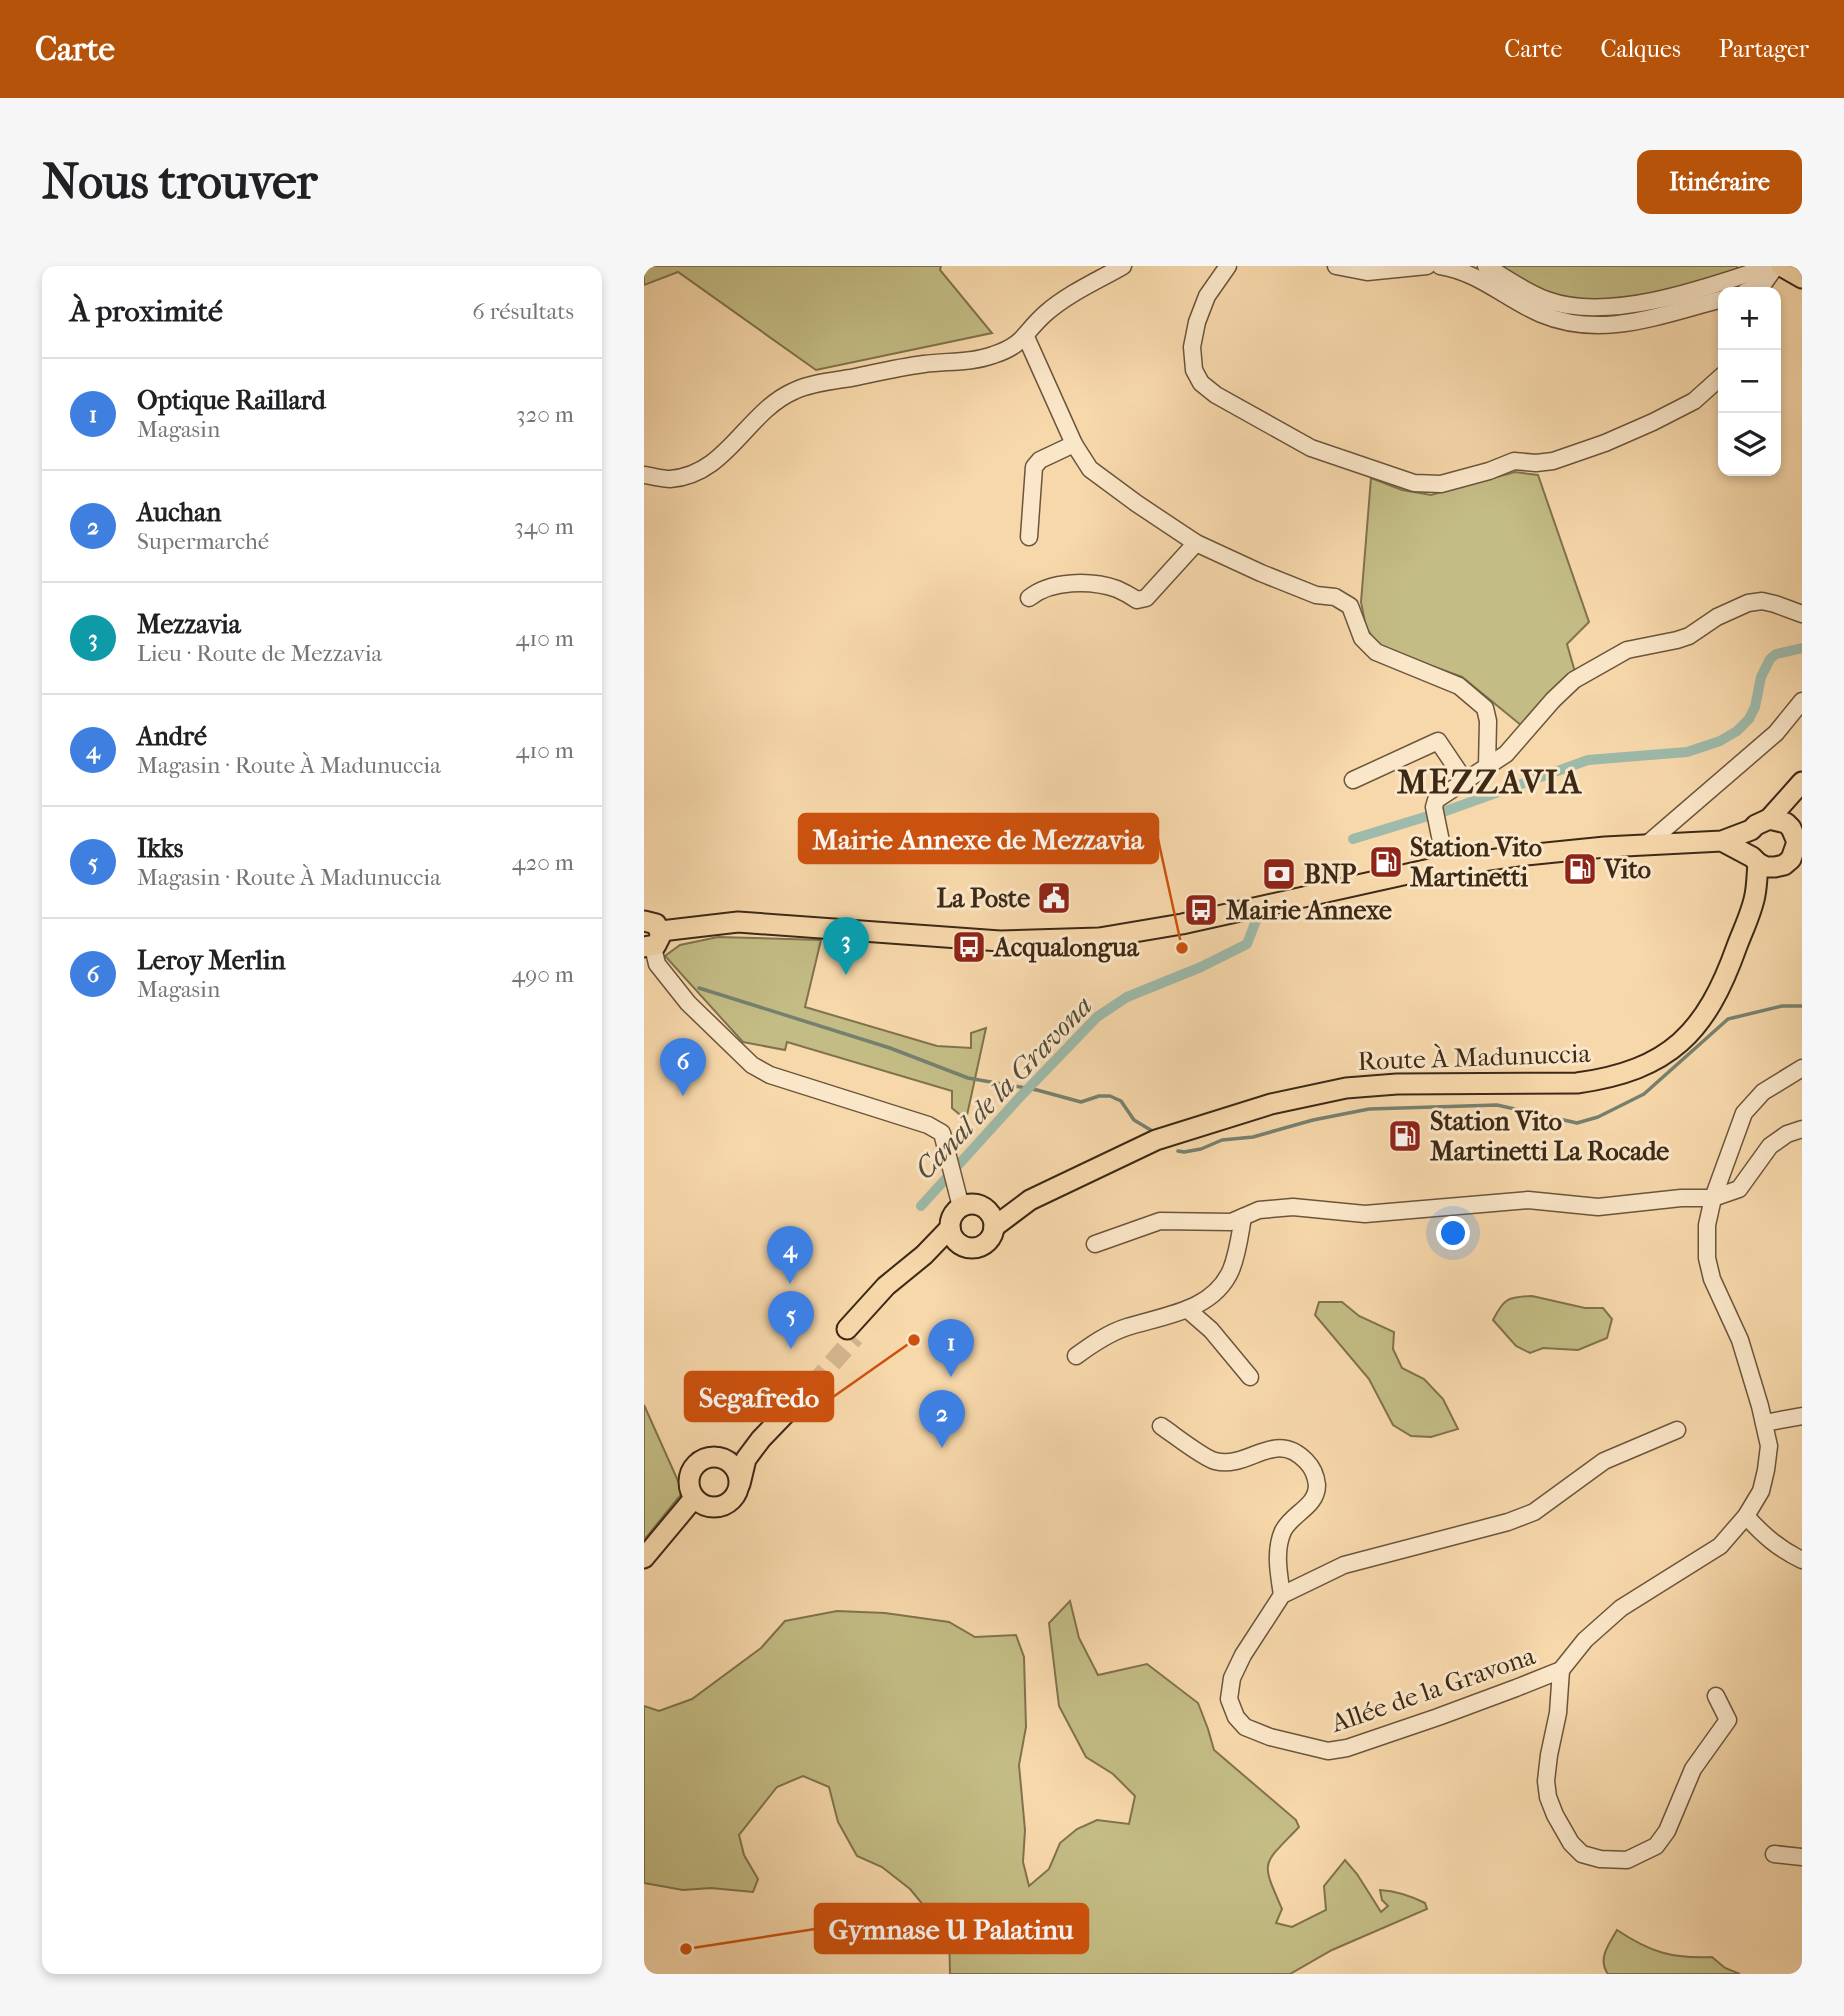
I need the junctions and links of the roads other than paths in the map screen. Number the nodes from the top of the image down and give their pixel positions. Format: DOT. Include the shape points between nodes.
graph roads {
  1 [pos="1123,266"];
  2 [pos="1228,266"];
  3 [pos="1336,266"];
  4 [pos="1427,266"];
  5 [pos="1440,266"];
  6 [pos="1486,266"];
  7 [pos="1776,266"];
  8 [pos="1802,278"];
  9 [pos="1765,287"];
  10 [pos="1718,300"];
  11 [pos="1026,337"];
  12 [pos="1718,380"];
  13 [pos="1073,444"];
  14 [pos="644,475"];
  15 [pos="1029,537"];
  16 [pos="1196,542"];
  17 [pos="1029,598"];
  18 [pos="1802,614"];
  19 [pos="1802,701"];
  20 [pos="1487,767"];
  21 [pos="1353,780"];
  22 [pos="1465,781"];
  23 [pos="1802,782"];
  24 [pos="1777,821"];
  25 [pos="1751,830"];
  26 [pos="1722,841"];
  27 [pos="1799,841"];
  28 [pos="1646,845"];
  29 [pos="1762,863"];
  30 [pos="1446,866"];
  31 [pos="649,929"];
  32 [pos="1802,1068"];
  33 [pos="1802,1129"];
  34 [pos="1713,1198"];
  35 [pos="1030,1200"];
  36 [pos="961,1207"];
  37 [pos="986,1208"];
  38 [pos="1243,1217"];
  39 [pos="994,1227"];
  40 [pos="955,1236"];
  41 [pos="1095,1244"];
  42 [pos="1188,1310"];
  43 [pos="851,1333"];
  44 [pos="1076,1356"];
  45 [pos="1250,1377"];
  46 [pos="1802,1416"];
  47 [pos="1764,1423"];
  48 [pos="1161,1426"];
  49 [pos="1677,1430"];
  50 [pos="730,1462"];
  51 [pos="740,1483"];
  52 [pos="694,1498"];
  53 [pos="1746,1516"];
  54 [pos="644,1558"];
  55 [pos="1802,1560"];
  56 [pos="1282,1595"];
  57 [pos="1561,1670"];
  58 [pos="1716,1696"];
  59 [pos="1774,1854"];
  60 [pos="1802,1857"];
  1 -- 11 [label="street" via="1068,297 1045,314"];
  2 -- 12 [label="street" via="1207,296 1197,322 1192,347 1194,370 1201,383 1311,448 1415,483 1441,484 1514,461 1553,461 1605,443 1694,401"];
  3 -- 4 [label="street" via="1367,272"];
  5 -- 10 [label="street" via="1480,279 1541,314 1574,324 1618,326"];
  6 -- 7 [label="street" via="1530,293 1580,308 1625,306"];
  7 -- 8 [label="main road"];
  7 -- 9 [label="street"];
  11 -- 13 [label="street"];
  11 -- 14 [label="street" via="974,360 909,366 793,392 774,403 707,467 668,479"];
  13 -- 15 [label="street" via="1034,467"];
  13 -- 16 [label="street" via="1090,469"];
  16 -- 17 [label="street" via="1146,598 1137,600 1116,589 1080,583 1055,586"];
  16 -- 20 [label="street" via="1316,595 1335,597 1350,606 1362,638 1376,652 1459,686 1485,708"];
  18 -- 20 [label="street" via="1762,601 1748,603 1689,636 1627,650 1574,680 1506,754"];
  19 -- 28 [label="street" via="1776,733"];
  20 -- 22 [label="street"];
  21 -- 22 [label="street" via="1438,741"];
  22 -- 30 [label="street" via="1436,800 1434,807"];
  23 -- 24 [label="main road" via="1783,801"];
  24 -- 25 [label="main road"];
  24 -- 27 [label="main road"];
  25 -- 26 [label="main road"];
  25 -- 29 [label="main road" via="1748,844"];
  26 -- 28 [label="main road"];
  26 -- 29 [label="main road"];
  27 -- 29 [label="main road" via="1784,865"];
  28 -- 30 [label="main road"];
  29 -- 35 [label="main road, Route À Madunuccia" via="1729,971 1710,1008 1670,1052 1639,1070 1577,1083 1346,1088 1271,1104 1156,1140"];
  30 -- 31 [label="main road" via="1099,938 1000,941 737,922"];
  31 -- 36 [label="street" via="657,964 688,1003 752,1065 942,1133"];
  32 -- 34 [label="street, Allée de la Gravona" via="1763,1092 1744,1113"];
  33 -- 34 [label="street" via="1770,1146 1740,1189"];
  34 -- 38 [label="street" via="1598,1207 1528,1200 1365,1214 1293,1207 1259,1210"];
  34 -- 47 [label="street, Allée de la Gravona" via="1707,1258 1740,1340"];
  35 -- 37 [label="main road, Route À Madunuccia"];
  35 -- 39 [label="main road, Route À Madunuccia"];
  36 -- 37 [label="main road" via="973,1203"];
  36 -- 40 [label="main road" via="952,1216"];
  37 -- 39 [label="main road"];
  38 -- 41 [label="street" via="1231,1222 1160,1221"];
  38 -- 42 [label="street" via="1231,1269 1218,1289"];
  39 -- 40 [label="main road" via="990,1238 973,1248"];
  40 -- 43 [label="main road" via="886,1286"];
  42 -- 44 [label="street" via="1124,1328"];
  42 -- 45 [label="street"];
  46 -- 47 [label="street"];
  47 -- 53 [label="street, Allée de la Gravona" via="1769,1446 1766,1469 1761,1490"];
  48 -- 56 [label="street" via="1214,1461 1234,1461 1284,1448 1309,1464 1317,1491 1283,1531 1278,1567"];
  49 -- 56 [label="street" via="1604,1461 1534,1512 1344,1565"];
  50 -- 51 [label="main road"];
  50 -- 51 [label="main road" via="738,1448 809,1380 746,1459"];
  50 -- 52 [label="main road" via="706,1458 696,1465 689,1487"];
  51 -- 52 [label="main road" via="731,1501 722,1506 712,1508"];
  52 -- 54 [label="main road"];
  53 -- 55 [label="street" via="1763,1535"];
  53 -- 57 [label="street, Allée de la Gravona" via="1720,1546 1621,1608 1584,1640"];
  56 -- 57 [label="street, Allée de la Gravona" via="1243,1654 1229,1699 1245,1727 1295,1744 1328,1751 1347,1748"];
  57 -- 58 [label="street" via="1546,1782 1548,1797 1571,1843 1582,1854 1600,1859 1627,1860 1656,1846 1693,1769 1728,1720"];
  59 -- 60 [label="street"];
}
